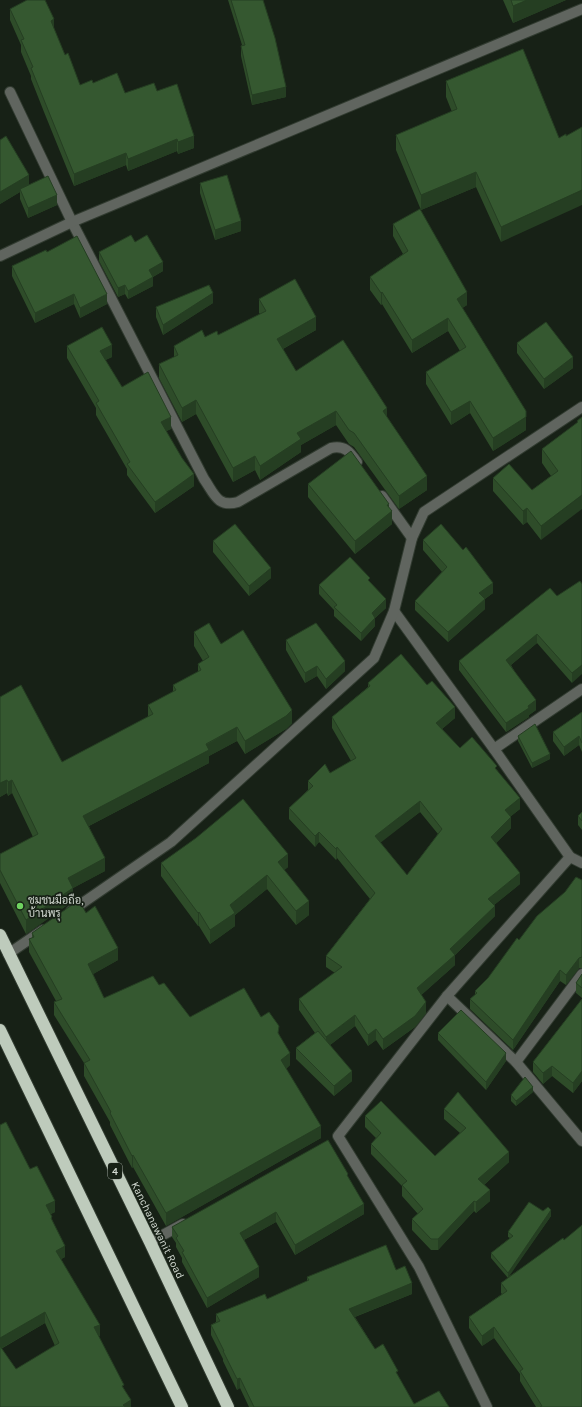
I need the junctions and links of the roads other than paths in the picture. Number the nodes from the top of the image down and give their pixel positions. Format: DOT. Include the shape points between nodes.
graph roads {
  1 [pos="582,9"];
  2 [pos="10,92"];
  3 [pos="72,222"];
  4 [pos="0,256"];
  5 [pos="582,407"];
  6 [pos="363,470"];
  7 [pos="376,488"];
  8 [pos="412,538"];
  9 [pos="394,611"];
  10 [pos="582,689"];
  11 [pos="494,749"];
  12 [pos="570,857"];
  13 [pos="582,863"];
  14 [pos="0,935"];
  15 [pos="8,954"];
  16 [pos="582,974"];
  17 [pos="447,996"];
  18 [pos="0,1030"];
  19 [pos="516,1062"];
  20 [pos="582,1141"];
  21 [pos="190,1220"];
  22 [pos="150,1242"];
  23 [pos="182,1407"];
  24 [pos="228,1407"];
  25 [pos="487,1407"];
  1 -- 3 [label="street"];
  2 -- 3 [label="street"];
  3 -- 4 [label="street"];
  3 -- 6 [label="street" via="204,479 219,501 227,504 238,502 327,450 337,447 349,451"];
  5 -- 8 [label="street" via="424,512"];
  7 -- 8 [label="street"];
  8 -- 9 [label="street"];
  9 -- 11 [label="street"];
  9 -- 15 [label="street" via="374,658 171,842"];
  10 -- 11 [label="street"];
  11 -- 12 [label="street"];
  12 -- 13 [label="street"];
  12 -- 17 [label="street"];
  14 -- 15 [label="highway, Kanchanawanit Road / 4"];
  15 -- 22 [label="highway, Kanchanawanit Road / 4"];
  16 -- 19 [label="street"];
  17 -- 19 [label="street"];
  17 -- 25 [label="street" via="335,1138 419,1267"];
  18 -- 23 [label="highway"];
  19 -- 20 [label="street"];
  21 -- 22 [label="street"];
  22 -- 24 [label="highway, Kanchanawanit Road / 4"];
}
